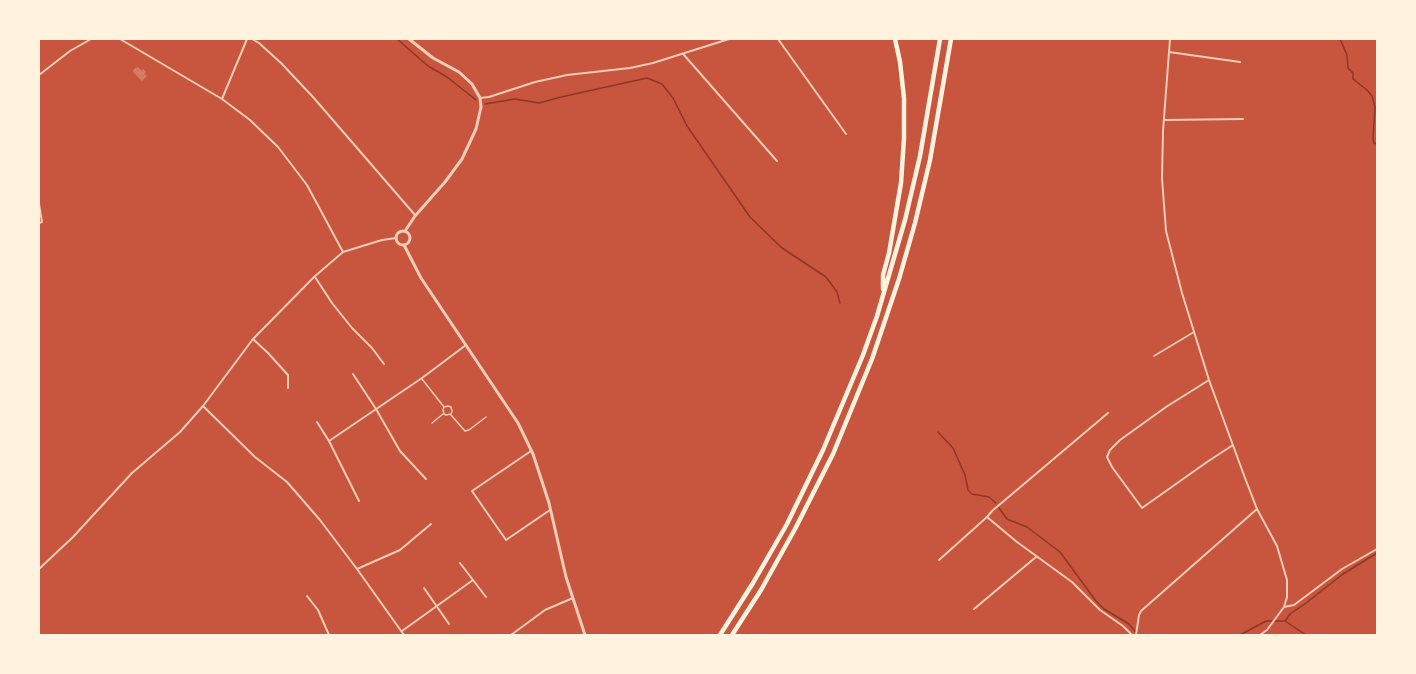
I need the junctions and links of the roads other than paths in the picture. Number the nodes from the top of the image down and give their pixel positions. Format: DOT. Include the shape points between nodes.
graph roads {
  1 [pos="91,39"];
  2 [pos="120,39"];
  3 [pos="247,39"];
  4 [pos="252,39"];
  5 [pos="409,39"];
  6 [pos="729,39"];
  7 [pos="778,39"];
  8 [pos="896,39"];
  9 [pos="940,39"];
  10 [pos="951,39"];
  11 [pos="1170,39"];
  12 [pos="1169,52"];
  13 [pos="684,54"];
  14 [pos="1240,62"];
  15 [pos="39,75"];
  16 [pos="480,98"];
  17 [pos="222,99"];
  18 [pos="1243,118"];
  19 [pos="1164,120"];
  20 [pos="846,134"];
  21 [pos="777,162"];
  22 [pos="39,204"];
  23 [pos="415,216"];
  24 [pos="39,223"];
  25 [pos="405,231"];
  26 [pos="396,238"];
  27 [pos="404,245"];
  28 [pos="343,252"];
  29 [pos="315,277"];
  30 [pos="883,295"];
  31 [pos="1194,332"];
  32 [pos="253,339"];
  33 [pos="466,345"];
  34 [pos="1154,356"];
  35 [pos="384,364"];
  36 [pos="352,374"];
  37 [pos="422,378"];
  38 [pos="1209,380"];
  39 [pos="288,388"];
  40 [pos="203,406"];
  41 [pos="444,407"];
  42 [pos="376,410"];
  43 [pos="1108,413"];
  44 [pos="444,414"];
  45 [pos="451,414"];
  46 [pos="486,417"];
  47 [pos="317,422"];
  48 [pos="432,423"];
  49 [pos="328,441"];
  50 [pos="1233,445"];
  51 [pos="531,451"];
  52 [pos="426,479"];
  53 [pos="359,501"];
  54 [pos="1257,509"];
  55 [pos="550,510"];
  56 [pos="987,517"];
  57 [pos="431,524"];
  58 [pos="1377,549"];
  59 [pos="1035,557"];
  60 [pos="939,560"];
  61 [pos="460,563"];
  62 [pos="39,569"];
  63 [pos="357,569"];
  64 [pos="473,580"];
  65 [pos="424,588"];
  66 [pos="307,596"];
  67 [pos="486,597"];
  68 [pos="573,598"];
  69 [pos="437,606"];
  70 [pos="1284,607"];
  71 [pos="974,609"];
  72 [pos="449,624"];
  73 [pos="402,631"];
  74 [pos="329,635"];
  75 [pos="404,635"];
  76 [pos="511,635"];
  77 [pos="585,635"];
  78 [pos="720,635"];
  79 [pos="732,635"];
  80 [pos="1132,635"];
  81 [pos="1136,635"];
  82 [pos="1260,635"];
  1 -- 15 [label="street"];
  2 -- 17 [label="street"];
  3 -- 17 [label="street"];
  4 -- 23 [label="street" via="313,97"];
  5 -- 16 [label="street" via="459,72"];
  6 -- 13 [label="street"];
  7 -- 20 [label="street"];
  8 -- 30 [label="highway" via="904,98 904,138"];
  9 -- 30 [label="highway" via="920,156"];
  10 -- 79 [label="highway" via="915,223 872,359 833,454 795,529"];
  11 -- 12 [label="street"];
  12 -- 14 [label="street"];
  12 -- 19 [label="street"];
  13 -- 16 [label="street" via="630,68 535,81"];
  13 -- 21 [label="street"];
  16 -- 23 [label="street" via="476,129 462,159"];
  17 -- 28 [label="street" via="278,147 307,185"];
  18 -- 19 [label="street"];
  19 -- 31 [label="street" via="1162,178 1166,231"];
  22 -- 24 [label="street"];
  23 -- 25 [label="street"];
  25 -- 26 [label="street"];
  25 -- 27 [label="street" via="410,238"];
  26 -- 27 [label="street"];
  26 -- 28 [label="street"];
  27 -- 33 [label="street"];
  28 -- 29 [label="street"];
  29 -- 32 [label="street"];
  29 -- 35 [label="street"];
  30 -- 78 [label="highway" via="863,355 823,450 776,544"];
  31 -- 34 [label="lane"];
  31 -- 38 [label="street"];
  32 -- 39 [label="street" via="288,375"];
  32 -- 40 [label="street"];
  33 -- 37 [label="street"];
  33 -- 51 [label="street" via="518,423"];
  36 -- 42 [label="street"];
  37 -- 41 [label="lane"];
  37 -- 42 [label="street"];
  38 -- 50 [label="street"];
  38 -- 50 [label="street" via="1120,440 1107,457 1142,508"];
  40 -- 62 [label="street"];
  40 -- 63 [label="street" via="287,482"];
  41 -- 44 [label="lane"];
  41 -- 45 [label="lane" via="451,407"];
  42 -- 49 [label="street"];
  42 -- 52 [label="street" via="400,451"];
  43 -- 56 [label="street"];
  44 -- 45 [label="lane"];
  44 -- 48 [label="lane"];
  45 -- 46 [label="lane" via="465,431"];
  47 -- 49 [label="street"];
  49 -- 53 [label="street"];
  50 -- 54 [label="street"];
  51 -- 55 [label="street"];
  51 -- 55 [label="street" via="472,492 506,540"];
  54 -- 70 [label="street" via="1285,570 1288,589"];
  54 -- 81 [label="street" via="1141,611"];
  55 -- 68 [label="street"];
  56 -- 59 [label="street"];
  56 -- 60 [label="street"];
  57 -- 63 [label="street" via="400,550"];
  58 -- 70 [label="street" via="1294,605"];
  59 -- 71 [label="street"];
  59 -- 80 [label="street" via="1072,582"];
  61 -- 64 [label="street"];
  63 -- 73 [label="street"];
  64 -- 67 [label="street"];
  64 -- 69 [label="street"];
  65 -- 69 [label="street"];
  66 -- 74 [label="street"];
  68 -- 76 [label="street" via="545,610"];
  68 -- 77 [label="street"];
  69 -- 72 [label="street"];
  69 -- 73 [label="street"];
  70 -- 82 [label="street"];
  73 -- 75 [label="street"];
}
